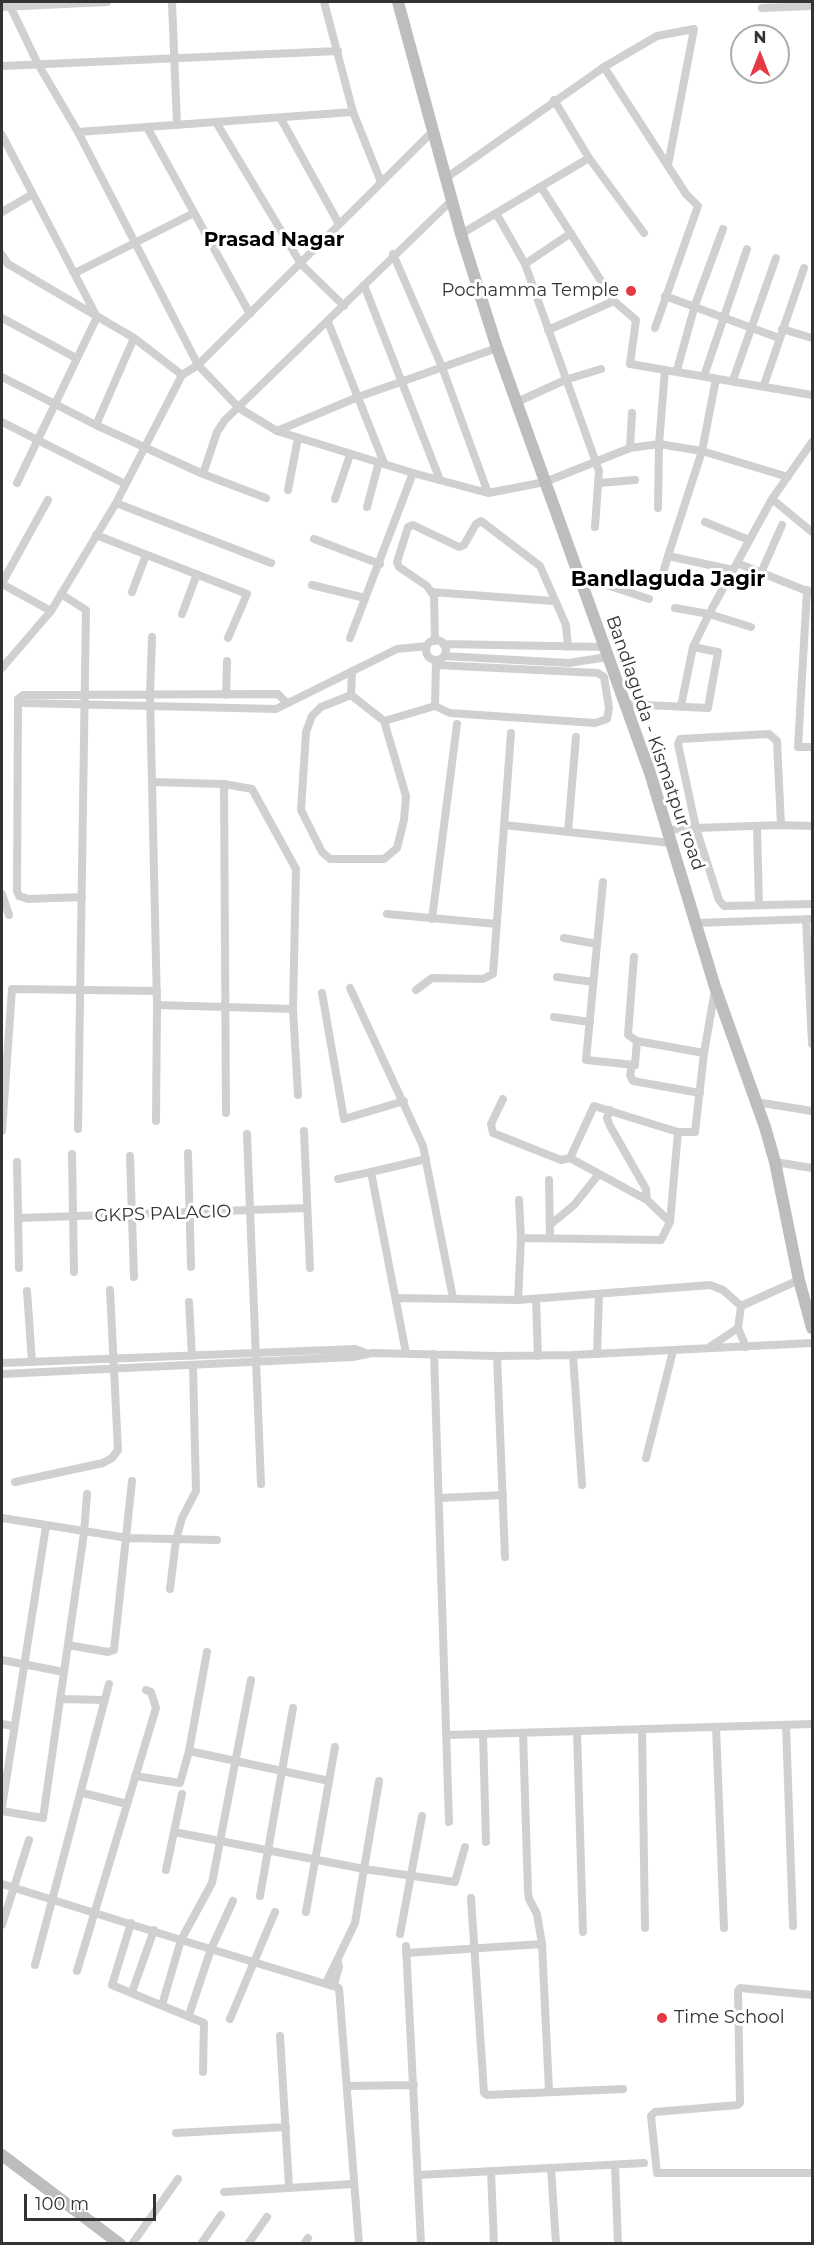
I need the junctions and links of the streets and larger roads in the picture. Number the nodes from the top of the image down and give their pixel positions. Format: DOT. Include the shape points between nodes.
graph roads {
  1 [pos="107,2"];
  2 [pos="172,2"];
  3 [pos="324,2"];
  4 [pos="398,2"];
  5 [pos="51,3"];
  6 [pos="6,5"];
  7 [pos="813,6"];
  8 [pos="762,8"];
  9 [pos="339,51"];
  10 [pos="177,60"];
  11 [pos="38,64"];
  12 [pos="2,66"];
  13 [pos="604,67"];
  14 [pos="554,100"];
  15 [pos="353,112"];
  16 [pos="281,119"];
  17 [pos="216,122"];
  18 [pos="177,125"];
  19 [pos="148,129"];
  20 [pos="434,130"];
  21 [pos="78,132"];
  22 [pos="2,135"];
  23 [pos="589,158"];
  24 [pos="668,165"];
  25 [pos="446,178"];
  26 [pos="381,182"];
  27 [pos="541,187"];
  28 [pos="31,195"];
  29 [pos="452,200"];
  30 [pos="2,212"];
  31 [pos="194,213"];
  32 [pos="496,213"];
  33 [pos="339,224"];
  34 [pos="723,229"];
  35 [pos="571,233"];
  36 [pos="644,233"];
  37 [pos="461,234"];
  38 [pos="135,244"];
  39 [pos="747,249"];
  40 [pos="393,254"];
  41 [pos="2,255"];
  42 [pos="776,258"];
  43 [pos="5,262"];
  44 [pos="301,264"];
  45 [pos="525,264"];
  46 [pos="804,268"];
  47 [pos="75,273"];
  48 [pos="364,285"];
  49 [pos="665,296"];
  50 [pos="614,301"];
  51 [pos="344,306"];
  52 [pos="694,306"];
  53 [pos="250,314"];
  54 [pos="722,315"];
  55 [pos="97,317"];
  56 [pos="2,318"];
  57 [pos="328,322"];
  58 [pos="750,327"];
  59 [pos="655,328"];
  60 [pos="548,330"];
  61 [pos="781,334"];
  62 [pos="134,338"];
  63 [pos="813,338"];
  64 [pos="497,348"];
  65 [pos="76,358"];
  66 [pos="198,365"];
  67 [pos="442,367"];
  68 [pos="601,369"];
  69 [pos="665,370"];
  70 [pos="677,370"];
  71 [pos="182,375"];
  72 [pos="704,376"];
  73 [pos="2,377"];
  74 [pos="716,379"];
  75 [pos="566,380"];
  76 [pos="733,380"];
  77 [pos="402,381"];
  78 [pos="764,386"];
  79 [pos="813,395"];
  80 [pos="358,397"];
  81 [pos="517,402"];
  82 [pos="55,405"];
  83 [pos="239,408"];
  84 [pos="632,413"];
  85 [pos="2,422"];
  86 [pos="96,425"];
  87 [pos="277,431"];
  88 [pos="298,438"];
  89 [pos="37,440"];
  90 [pos="813,441"];
  91 [pos="659,444"];
  92 [pos="630,448"];
  93 [pos="145,449"];
  94 [pos="702,451"];
  95 [pos="350,455"];
  96 [pos="595,460"];
  97 [pos="381,462"];
  98 [pos="413,473"];
  99 [pos="203,474"];
  100 [pos="788,477"];
  101 [pos="440,480"];
  102 [pos="635,480"];
  103 [pos="545,482"];
  104 [pos="18,483"];
  105 [pos="598,483"];
  106 [pos="125,484"];
  107 [pos="288,490"];
  108 [pos="488,493"];
  109 [pos="266,498"];
  110 [pos="335,499"];
  111 [pos="772,499"];
  112 [pos="48,500"];
  113 [pos="116,503"];
  114 [pos="366,507"];
  115 [pos="658,508"];
  116 [pos="705,522"];
  117 [pos="782,525"];
  118 [pos="595,527"];
  119 [pos="813,532"];
  120 [pos="96,534"];
  121 [pos="314,540"];
  122 [pos="749,540"];
  123 [pos="146,555"];
  124 [pos="668,556"];
  125 [pos="271,562"];
  126 [pos="380,564"];
  127 [pos="735,566"];
  128 [pos="663,573"];
  129 [pos="761,573"];
  130 [pos="197,574"];
  131 [pos="577,575"];
  132 [pos="2,584"];
  133 [pos="312,585"];
  134 [pos="132,592"];
  135 [pos="431,592"];
  136 [pos="810,592"];
  137 [pos="61,594"];
  138 [pos="365,598"];
  139 [pos="649,599"];
  140 [pos="553,602"];
  141 [pos="675,608"];
  142 [pos="51,611"];
  143 [pos="182,614"];
  144 [pos="709,614"];
  145 [pos="751,627"];
  146 [pos="152,637"];
  147 [pos="228,638"];
  148 [pos="350,638"];
  149 [pos="439,642"];
  150 [pos="427,646"];
  151 [pos="693,646"];
  152 [pos="568,647"];
  153 [pos="605,652"];
  154 [pos="445,656"];
  155 [pos="227,661"];
  156 [pos="436,663"];
  157 [pos="2,668"];
  158 [pos="352,671"];
  159 [pos="150,694"];
  160 [pos="226,694"];
  161 [pos="83,695"];
  162 [pos="351,695"];
  163 [pos="18,699"];
  164 [pos="286,702"];
  165 [pos="625,704"];
  166 [pos="83,705"];
  167 [pos="151,706"];
  168 [pos="435,706"];
  169 [pos="681,706"];
  170 [pos="384,721"];
  171 [pos="458,724"];
  172 [pos="511,733"];
  173 [pos="576,737"];
  174 [pos="813,747"];
  175 [pos="152,782"];
  176 [pos="224,784"];
  177 [pos="504,825"];
  178 [pos="781,825"];
  179 [pos="757,826"];
  180 [pos="813,826"];
  181 [pos="696,828"];
  182 [pos="667,830"];
  183 [pos="568,832"];
  184 [pos="671,843"];
  185 [pos="603,882"];
  186 [pos="2,894"];
  187 [pos="82,897"];
  188 [pos="813,903"];
  189 [pos="759,905"];
  190 [pos="387,914"];
  191 [pos="9,915"];
  192 [pos="432,919"];
  193 [pos="809,919"];
  194 [pos="696,923"];
  195 [pos="497,924"];
  196 [pos="564,938"];
  197 [pos="597,944"];
  198 [pos="634,957"];
  199 [pos="558,977"];
  200 [pos="594,982"];
  201 [pos="715,987"];
  202 [pos="80,988"];
  203 [pos="350,988"];
  204 [pos="416,990"];
  205 [pos="157,991"];
  206 [pos="322,993"];
  207 [pos="158,1005"];
  208 [pos="224,1006"];
  209 [pos="293,1009"];
  210 [pos="554,1017"];
  211 [pos="590,1022"];
  212 [pos="638,1041"];
  213 [pos="813,1044"];
  214 [pos="704,1053"];
  215 [pos="632,1065"];
  216 [pos="700,1093"];
  217 [pos="298,1095"];
  218 [pos="503,1099"];
  219 [pos="405,1101"];
  220 [pos="756,1102"];
  221 [pos="610,1110"];
  222 [pos="813,1111"];
  223 [pos="226,1113"];
  224 [pos="156,1121"];
  225 [pos="78,1129"];
  226 [pos="2,1131"];
  227 [pos="304,1131"];
  228 [pos="678,1132"];
  229 [pos="247,1134"];
  230 [pos="188,1153"];
  231 [pos="72,1154"];
  232 [pos="130,1156"];
  233 [pos="570,1158"];
  234 [pos="426,1159"];
  235 [pos="17,1162"];
  236 [pos="775,1162"];
  237 [pos="813,1168"];
  238 [pos="371,1173"];
  239 [pos="599,1174"];
  240 [pos="339,1179"];
  241 [pos="549,1180"];
  242 [pos="519,1200"];
  243 [pos="647,1200"];
  244 [pos="307,1208"];
  245 [pos="250,1211"];
  246 [pos="190,1214"];
  247 [pos="132,1216"];
  248 [pos="20,1218"];
  249 [pos="72,1218"];
  250 [pos="670,1222"];
  251 [pos="550,1225"];
  252 [pos="521,1238"];
  253 [pos="550,1238"];
  254 [pos="19,1268"];
  255 [pos="191,1268"];
  256 [pos="310,1268"];
  257 [pos="74,1272"];
  258 [pos="134,1277"];
  259 [pos="799,1280"];
  260 [pos="110,1290"];
  261 [pos="27,1291"];
  262 [pos="599,1294"];
  263 [pos="396,1298"];
  264 [pos="453,1298"];
  265 [pos="536,1299"];
  266 [pos="518,1300"];
  267 [pos="189,1302"];
  268 [pos="741,1306"];
  269 [pos="738,1328"];
  270 [pos="813,1328"];
  271 [pos="813,1343"];
  272 [pos="746,1347"];
  273 [pos="708,1349"];
  274 [pos="673,1351"];
  275 [pos="406,1353"];
  276 [pos="434,1354"];
  277 [pos="597,1354"];
  278 [pos="573,1355"];
  279 [pos="192,1356"];
  280 [pos="497,1356"];
  281 [pos="538,1356"];
  282 [pos="256,1358"];
  283 [pos="114,1359"];
  284 [pos="33,1362"];
  285 [pos="2,1363"];
  286 [pos="193,1365"];
  287 [pos="114,1370"];
  288 [pos="2,1374"];
  289 [pos="646,1458"];
  290 [pos="132,1481"];
  291 [pos="15,1482"];
  292 [pos="261,1484"];
  293 [pos="582,1485"];
  294 [pos="87,1494"];
  295 [pos="503,1495"];
  296 [pos="440,1498"];
  297 [pos="2,1518"];
  298 [pos="46,1526"];
  299 [pos="84,1533"];
  300 [pos="128,1538"];
  301 [pos="176,1540"];
  302 [pos="217,1540"];
  303 [pos="505,1557"];
  304 [pos="170,1589"];
  305 [pos="68,1645"];
  306 [pos="207,1652"];
  307 [pos="2,1660"];
  308 [pos="22,1663"];
  309 [pos="64,1672"];
  310 [pos="251,1680"];
  311 [pos="109,1684"];
  312 [pos="146,1690"];
  313 [pos="60,1699"];
  314 [pos="105,1700"];
  315 [pos="293,1708"];
  316 [pos="2,1724"];
  317 [pos="813,1724"];
  318 [pos="786,1725"];
  319 [pos="13,1726"];
  320 [pos="716,1727"];
  321 [pos="642,1730"];
  322 [pos="577,1732"];
  323 [pos="523,1733"];
  324 [pos="483,1734"];
  325 [pos="448,1735"];
  326 [pos="335,1747"];
  327 [pos="189,1751"];
  328 [pos="236,1760"];
  329 [pos="282,1769"];
  330 [pos="135,1776"];
  331 [pos="329,1781"];
  332 [pos="379,1781"];
  333 [pos="82,1793"];
  334 [pos="182,1794"];
  335 [pos="126,1804"];
  336 [pos="2,1809"];
  337 [pos="422,1816"];
  338 [pos="449,1822"];
  339 [pos="174,1832"];
  340 [pos="29,1840"];
  341 [pos="220,1841"];
  342 [pos="486,1842"];
  343 [pos="465,1847"];
  344 [pos="268,1850"];
  345 [pos="315,1859"];
  346 [pos="364,1869"];
  347 [pos="166,1870"];
  348 [pos="411,1876"];
  349 [pos="2,1884"];
  350 [pos="12,1887"];
  351 [pos="260,1896"];
  352 [pos="471,1898"];
  353 [pos="51,1899"];
  354 [pos="233,1901"];
  355 [pos="95,1912"];
  356 [pos="275,1912"];
  357 [pos="306,1912"];
  358 [pos="131,1923"];
  359 [pos="2,1925"];
  360 [pos="793,1926"];
  361 [pos="645,1928"];
  362 [pos="724,1929"];
  363 [pos="154,1930"];
  364 [pos="583,1932"];
  365 [pos="400,1934"];
  366 [pos="181,1940"];
  367 [pos="542,1944"];
  368 [pos="474,1948"];
  369 [pos="211,1949"];
  370 [pos="253,1963"];
  371 [pos="35,1965"];
  372 [pos="77,1971"];
  373 [pos="330,1984"];
  374 [pos="132,1992"];
  375 [pos="813,1995"];
  376 [pos="162,2005"];
  377 [pos="189,2015"];
  378 [pos="230,2019"];
  379 [pos="280,2036"];
  380 [pos="203,2072"];
  381 [pos="414,2085"];
  382 [pos="347,2086"];
  383 [pos="623,2089"];
  384 [pos="549,2091"];
  385 [pos="285,2127"];
  386 [pos="176,2133"];
  387 [pos="2,2155"];
  388 [pos="645,2163"];
  389 [pos="615,2165"];
  390 [pos="551,2168"];
  391 [pos="491,2171"];
  392 [pos="813,2173"];
  393 [pos="419,2175"];
  394 [pos="177,2179"];
  395 [pos="354,2184"];
  396 [pos="289,2187"];
  397 [pos="224,2192"];
  398 [pos="221,2215"];
  399 [pos="267,2217"];
  400 [pos="120,2244"];
  401 [pos="132,2244"];
  402 [pos="201,2244"];
  403 [pos="248,2244"];
  404 [pos="359,2244"];
  405 [pos="421,2244"];
  406 [pos="494,2244"];
  407 [pos="556,2244"];
  408 [pos="618,2244"];
  1 -- 5 [label="street"];
  2 -- 10 [label="street"];
  3 -- 9 [label="street"];
  4 -- 20 [label="street, Bandlaguda - Kismatpur road"];
  5 -- 6 [label="street"];
  6 -- 11 [label="street"];
  7 -- 8 [label="street"];
  9 -- 10 [label="street"];
  9 -- 15 [label="street"];
  10 -- 11 [label="street"];
  10 -- 18 [label="street"];
  11 -- 12 [label="street"];
  11 -- 21 [label="street"];
  13 -- 14 [label="street"];
  13 -- 24 [label="street"];
  13 -- 24 [label="street" via="657,36 694,29"];
  14 -- 23 [label="street"];
  14 -- 25 [label="street"];
  15 -- 16 [label="street"];
  15 -- 26 [label="street"];
  16 -- 17 [label="street"];
  16 -- 33 [label="street"];
  17 -- 18 [label="street"];
  17 -- 44 [label="street"];
  18 -- 19 [label="street"];
  19 -- 21 [label="street"];
  19 -- 31 [label="street"];
  20 -- 25 [label="street, Bandlaguda - Kismatpur road"];
  20 -- 26 [label="street"];
  21 -- 38 [label="street"];
  22 -- 28 [label="street"];
  23 -- 27 [label="street"];
  23 -- 36 [label="street"];
  24 -- 49 [label="street" via="698,206"];
  25 -- 29 [label="street, Bandlaguda - Kismatpur road"];
  26 -- 33 [label="street"];
  27 -- 32 [label="street"];
  27 -- 35 [label="street"];
  28 -- 30 [label="street"];
  28 -- 47 [label="street"];
  29 -- 37 [label="street, Bandlaguda - Kismatpur road"];
  29 -- 40 [label="street"];
  31 -- 38 [label="street"];
  31 -- 53 [label="street"];
  32 -- 37 [label="street"];
  32 -- 45 [label="street"];
  33 -- 44 [label="street"];
  34 -- 52 [label="street"];
  35 -- 45 [label="street"];
  35 -- 50 [label="street"];
  37 -- 64 [label="street, Bandlaguda - Kismatpur road"];
  38 -- 47 [label="street"];
  38 -- 66 [label="street"];
  39 -- 54 [label="street"];
  40 -- 48 [label="street"];
  40 -- 67 [label="street"];
  41 -- 43 [label="street"];
  42 -- 58 [label="street"];
  43 -- 55 [label="street"];
  44 -- 51 [label="street"];
  44 -- 53 [label="street"];
  45 -- 60 [label="street"];
  46 -- 61 [label="street"];
  47 -- 55 [label="street"];
  48 -- 51 [label="street"];
  48 -- 77 [label="street"];
  49 -- 52 [label="street"];
  49 -- 59 [label="street"];
  50 -- 60 [label="street"];
  50 -- 69 [label="street" via="636,320 630,364"];
  51 -- 57 [label="street"];
  52 -- 54 [label="street"];
  52 -- 70 [label="street"];
  53 -- 66 [label="street"];
  54 -- 58 [label="street"];
  54 -- 72 [label="street"];
  55 -- 62 [label="street"];
  55 -- 65 [label="street"];
  56 -- 65 [label="street"];
  57 -- 80 [label="street"];
  57 -- 83 [label="street"];
  58 -- 61 [label="street"];
  58 -- 76 [label="street"];
  60 -- 75 [label="street"];
  61 -- 63 [label="street"];
  61 -- 78 [label="street"];
  62 -- 71 [label="street"];
  62 -- 86 [label="street"];
  64 -- 67 [label="street"];
  64 -- 81 [label="street, Bandlaguda - Kismatpur road"];
  65 -- 82 [label="street"];
  66 -- 71 [label="street"];
  66 -- 83 [label="street"];
  67 -- 77 [label="street"];
  67 -- 108 [label="street"];
  68 -- 75 [label="street"];
  69 -- 70 [label="street"];
  69 -- 91 [label="street"];
  70 -- 72 [label="street"];
  71 -- 93 [label="street"];
  72 -- 74 [label="street"];
  73 -- 82 [label="street"];
  74 -- 76 [label="street"];
  74 -- 94 [label="street"];
  75 -- 81 [label="street"];
  75 -- 96 [label="street"];
  76 -- 78 [label="street"];
  77 -- 80 [label="street"];
  77 -- 101 [label="street"];
  78 -- 79 [label="street"];
  80 -- 87 [label="street"];
  80 -- 97 [label="street"];
  81 -- 103 [label="street, Bandlaguda - Kismatpur road"];
  82 -- 86 [label="street"];
  82 -- 89 [label="street"];
  83 -- 87 [label="street"];
  83 -- 99 [label="street" via="221,426"];
  84 -- 92 [label="street"];
  85 -- 89 [label="street"];
  86 -- 93 [label="street"];
  87 -- 88 [label="street"];
  88 -- 95 [label="street"];
  88 -- 107 [label="street"];
  89 -- 104 [label="street"];
  89 -- 106 [label="street"];
  90 -- 100 [label="street"];
  91 -- 92 [label="street"];
  91 -- 94 [label="street"];
  91 -- 115 [label="street"];
  92 -- 96 [label="street"];
  93 -- 99 [label="street"];
  93 -- 106 [label="street"];
  94 -- 100 [label="street"];
  94 -- 124 [label="street"];
  95 -- 97 [label="street"];
  95 -- 110 [label="street"];
  96 -- 103 [label="street"];
  96 -- 105 [label="street"];
  97 -- 98 [label="street"];
  97 -- 114 [label="street"];
  98 -- 101 [label="street"];
  98 -- 126 [label="street"];
  99 -- 109 [label="street"];
  100 -- 111 [label="street"];
  101 -- 108 [label="street"];
  102 -- 105 [label="street"];
  103 -- 108 [label="street"];
  103 -- 131 [label="street, Bandlaguda - Kismatpur road"];
  105 -- 118 [label="street"];
  106 -- 113 [label="street"];
  111 -- 119 [label="street"];
  111 -- 122 [label="street"];
  112 -- 132 [label="street"];
  113 -- 120 [label="street"];
  113 -- 125 [label="street"];
  116 -- 122 [label="street"];
  117 -- 129 [label="street"];
  120 -- 123 [label="street"];
  120 -- 137 [label="street"];
  121 -- 126 [label="street"];
  122 -- 127 [label="street"];
  123 -- 130 [label="street"];
  123 -- 134 [label="street"];
  124 -- 127 [label="street"];
  124 -- 128 [label="street"];
  126 -- 138 [label="street"];
  127 -- 129 [label="street"];
  127 -- 144 [label="street"];
  129 -- 136 [label="street"];
  130 -- 143 [label="street"];
  130 -- 147 [label="street" via="247,594"];
  131 -- 139 [label="street"];
  131 -- 153 [label="street, Bandlaguda - Kismatpur road"];
  132 -- 142 [label="street"];
  133 -- 138 [label="street"];
  135 -- 140 [label="street"];
  135 -- 140 [label="street" via="397,562 408,527 413,525 459,547 481,521 540,566"];
  135 -- 149 [label="street"];
  136 -- 174 [label="street" via="798,747"];
  137 -- 142 [label="street"];
  137 -- 161 [label="street" via="86,610"];
  138 -- 148 [label="street"];
  140 -- 152 [label="street" via="566,625"];
  141 -- 144 [label="street"];
  142 -- 157 [label="street"];
  144 -- 145 [label="street"];
  144 -- 151 [label="street"];
  146 -- 159 [label="street"];
  149 -- 150 [label="street"];
  149 -- 152 [label="street"];
  149 -- 154 [label="street" via="447,650"];
  150 -- 156 [label="street" via="428,656"];
  150 -- 158 [label="street" via="397,649"];
  151 -- 169 [label="street"];
  151 -- 169 [label="street" via="718,652 708,708"];
  152 -- 153 [label="street"];
  153 -- 154 [label="street" via="569,663"];
  153 -- 165 [label="street, Bandlaguda - Kismatpur road"];
  154 -- 156 [label="street"];
  155 -- 160 [label="street"];
  156 -- 168 [label="street"];
  156 -- 168 [label="street" via="598,673 604,677 609,708 607,719 595,723 450,713"];
  158 -- 162 [label="street"];
  158 -- 164 [label="street"];
  159 -- 160 [label="street"];
  159 -- 161 [label="street"];
  159 -- 167 [label="street"];
  160 -- 164 [label="street" via="278,694"];
  161 -- 163 [label="street" via="23,695"];
  161 -- 166 [label="street"];
  162 -- 170 [label="street"];
  162 -- 170 [label="street" via="321,707 312,716 306,732 301,810 322,852 330,859 384,859 397,848 405,820 406,795"];
  163 -- 166 [label="street" via="24,703"];
  163 -- 187 [label="street" via="17,891 28,899"];
  164 -- 167 [label="street" via="276,709"];
  165 -- 169 [label="street"];
  165 -- 182 [label="street, Bandlaguda - Kismatpur road"];
  166 -- 167 [label="street"];
  166 -- 187 [label="street"];
  167 -- 175 [label="street"];
  168 -- 170 [label="street"];
  171 -- 192 [label="street"];
  172 -- 177 [label="street"];
  173 -- 183 [label="street"];
  175 -- 176 [label="street"];
  175 -- 205 [label="street"];
  176 -- 208 [label="street"];
  176 -- 209 [label="street" via="252,789 296,869"];
  177 -- 183 [label="street"];
  177 -- 195 [label="street"];
  178 -- 179 [label="street"];
  178 -- 180 [label="street"];
  178 -- 181 [label="street" via="775,736 685,737 678,744"];
  179 -- 181 [label="street"];
  179 -- 189 [label="street"];
  181 -- 182 [label="street"];
  181 -- 189 [label="street" via="719,900 724,906"];
  182 -- 184 [label="street, Bandlaguda - Kismatpur road"];
  183 -- 184 [label="street"];
  184 -- 194 [label="street, Bandlaguda - Kismatpur road"];
  185 -- 197 [label="street"];
  186 -- 191 [label="street"];
  187 -- 202 [label="street"];
  188 -- 189 [label="street"];
  190 -- 192 [label="street"];
  192 -- 195 [label="street"];
  193 -- 194 [label="street"];
  193 -- 213 [label="street"];
  194 -- 201 [label="street, Bandlaguda - Kismatpur road"];
  195 -- 204 [label="street" via="493,974 483,979 432,978"];
  196 -- 197 [label="street"];
  197 -- 200 [label="street"];
  198 -- 212 [label="street" via="628,1035"];
  199 -- 200 [label="street"];
  200 -- 211 [label="street"];
  201 -- 214 [label="street"];
  201 -- 220 [label="street, Bandlaguda - Kismatpur road"];
  202 -- 205 [label="street"];
  202 -- 225 [label="street"];
  202 -- 226 [label="street" via="12,989"];
  203 -- 219 [label="street"];
  205 -- 207 [label="street"];
  206 -- 219 [label="street" via="344,1119"];
  207 -- 208 [label="street"];
  207 -- 224 [label="street"];
  208 -- 209 [label="street"];
  208 -- 223 [label="street"];
  209 -- 217 [label="street"];
  210 -- 211 [label="street"];
  211 -- 215 [label="street" via="586,1060"];
  212 -- 214 [label="street"];
  212 -- 215 [label="street" via="636,1062"];
  214 -- 216 [label="street"];
  215 -- 216 [label="street" via="633,1081"];
  216 -- 228 [label="street" via="696,1132"];
  218 -- 233 [label="street" via="491,1124 493,1133 561,1160"];
  219 -- 234 [label="street"];
  220 -- 222 [label="street"];
  220 -- 236 [label="street, Bandlaguda - Kismatpur road"];
  221 -- 228 [label="street"];
  221 -- 233 [label="street" via="592,1107"];
  221 -- 243 [label="street" via="610,1126 646,1189"];
  227 -- 244 [label="street"];
  228 -- 250 [label="street"];
  229 -- 245 [label="street"];
  230 -- 246 [label="street"];
  231 -- 249 [label="street"];
  232 -- 247 [label="street"];
  233 -- 239 [label="street"];
  234 -- 238 [label="street"];
  234 -- 264 [label="street"];
  235 -- 248 [label="street"];
  236 -- 237 [label="street"];
  236 -- 259 [label="street, Bandlaguda - Kismatpur road"];
  238 -- 240 [label="street"];
  238 -- 263 [label="street"];
  239 -- 243 [label="street"];
  239 -- 251 [label="street" via="574,1205"];
  241 -- 251 [label="street"];
  242 -- 252 [label="street"];
  243 -- 250 [label="street"];
  244 -- 245 [label="street, GKPS PALACIO"];
  244 -- 256 [label="street"];
  245 -- 246 [label="street, GKPS PALACIO"];
  245 -- 282 [label="street"];
  246 -- 247 [label="street, GKPS PALACIO"];
  246 -- 255 [label="street"];
  247 -- 249 [label="street, GKPS PALACIO"];
  247 -- 258 [label="street"];
  248 -- 249 [label="street, GKPS PALACIO"];
  248 -- 254 [label="street"];
  249 -- 257 [label="street"];
  250 -- 253 [label="street" via="664,1238 657,1241"];
  251 -- 253 [label="street"];
  252 -- 253 [label="street"];
  252 -- 266 [label="street"];
  259 -- 268 [label="street"];
  259 -- 270 [label="street, Bandlaguda - Kismatpur road"];
  260 -- 283 [label="street"];
  261 -- 284 [label="street"];
  262 -- 265 [label="street"];
  262 -- 268 [label="street" via="710,1285 723,1290"];
  262 -- 277 [label="street"];
  263 -- 264 [label="street"];
  263 -- 275 [label="street"];
  264 -- 266 [label="street"];
  265 -- 266 [label="street"];
  265 -- 281 [label="street"];
  267 -- 279 [label="street"];
  268 -- 269 [label="street"];
  269 -- 272 [label="street"];
  269 -- 273 [label="street"];
  271 -- 272 [label="street"];
  272 -- 273 [label="street"];
  273 -- 274 [label="street"];
  274 -- 277 [label="street"];
  274 -- 289 [label="street"];
  275 -- 276 [label="street"];
  275 -- 282 [label="street" via="367,1353 355,1349"];
  276 -- 280 [label="street"];
  276 -- 296 [label="street"];
  277 -- 278 [label="street"];
  278 -- 281 [label="street"];
  278 -- 293 [label="street"];
  279 -- 282 [label="street"];
  279 -- 283 [label="street"];
  280 -- 281 [label="street"];
  280 -- 295 [label="street"];
  282 -- 286 [label="street"];
  282 -- 292 [label="street"];
  283 -- 284 [label="street"];
  283 -- 287 [label="street"];
  284 -- 285 [label="street"];
  286 -- 287 [label="street"];
  286 -- 301 [label="street" via="196,1491"];
  287 -- 288 [label="street"];
  287 -- 291 [label="street" via="118,1450 112,1458"];
  290 -- 300 [label="street"];
  294 -- 299 [label="street"];
  295 -- 296 [label="street"];
  295 -- 303 [label="street"];
  296 -- 325 [label="street"];
  297 -- 298 [label="street"];
  298 -- 299 [label="street"];
  298 -- 308 [label="street"];
  299 -- 300 [label="street"];
  299 -- 305 [label="street"];
  300 -- 301 [label="street"];
  300 -- 305 [label="street" via="114,1650"];
  301 -- 302 [label="street"];
  301 -- 304 [label="street"];
  305 -- 309 [label="street"];
  306 -- 327 [label="street"];
  307 -- 308 [label="street"];
  308 -- 309 [label="street"];
  308 -- 319 [label="street"];
  309 -- 313 [label="street"];
  310 -- 328 [label="street"];
  311 -- 314 [label="street"];
  312 -- 330 [label="street" via="151,1692 156,1708"];
  313 -- 314 [label="street"];
  313 -- 336 [label="street" via="43,1818"];
  314 -- 333 [label="street"];
  315 -- 329 [label="street"];
  316 -- 319 [label="street"];
  317 -- 318 [label="street"];
  318 -- 320 [label="street"];
  318 -- 360 [label="street"];
  319 -- 336 [label="street"];
  320 -- 321 [label="street"];
  320 -- 362 [label="street"];
  321 -- 322 [label="street"];
  321 -- 361 [label="street"];
  322 -- 323 [label="street"];
  322 -- 364 [label="street"];
  323 -- 324 [label="street"];
  323 -- 367 [label="street" via="528,1892"];
  324 -- 325 [label="street"];
  324 -- 342 [label="street"];
  325 -- 338 [label="street"];
  326 -- 331 [label="street"];
  327 -- 328 [label="street"];
  327 -- 330 [label="street" via="180,1783"];
  328 -- 329 [label="street"];
  328 -- 341 [label="street"];
  329 -- 331 [label="street"];
  329 -- 344 [label="street"];
  330 -- 335 [label="street"];
  331 -- 345 [label="street"];
  332 -- 346 [label="street"];
  333 -- 335 [label="street"];
  333 -- 353 [label="street"];
  334 -- 339 [label="street"];
  335 -- 355 [label="street"];
  337 -- 348 [label="street"];
  339 -- 341 [label="street"];
  339 -- 347 [label="street"];
  340 -- 350 [label="street"];
  341 -- 344 [label="street"];
  341 -- 366 [label="street" via="212,1883"];
  343 -- 348 [label="street" via="456,1882"];
  344 -- 345 [label="street"];
  344 -- 351 [label="street"];
  345 -- 346 [label="street"];
  345 -- 357 [label="street"];
  346 -- 348 [label="street"];
  346 -- 373 [label="street" via="355,1923 338,1962 333,1965"];
  348 -- 365 [label="street"];
  349 -- 350 [label="street"];
  350 -- 353 [label="street"];
  350 -- 359 [label="street"];
  352 -- 368 [label="street"];
  353 -- 355 [label="street"];
  353 -- 371 [label="street"];
  354 -- 369 [label="street"];
  355 -- 358 [label="street"];
  355 -- 372 [label="street"];
  356 -- 370 [label="street"];
  358 -- 363 [label="street"];
  358 -- 374 [label="street" via="112,1983"];
  363 -- 366 [label="street"];
  363 -- 374 [label="street"];
  366 -- 369 [label="street"];
  366 -- 376 [label="street"];
  367 -- 368 [label="street"];
  367 -- 384 [label="street"];
  368 -- 381 [label="street" via="406,1949"];
  368 -- 384 [label="street" via="484,2093"];
  369 -- 370 [label="street"];
  369 -- 377 [label="street"];
  370 -- 373 [label="street"];
  370 -- 378 [label="street"];
  373 -- 382 [label="street" via="339,1988"];
  374 -- 376 [label="street"];
  375 -- 392 [label="street" via="740,1988 740,2103 655,2112 651,2116 657,2173"];
  376 -- 377 [label="street"];
  377 -- 380 [label="street" via="206,2026"];
  379 -- 385 [label="street"];
  381 -- 382 [label="street"];
  381 -- 393 [label="street"];
  382 -- 395 [label="street"];
  383 -- 384 [label="street"];
  385 -- 386 [label="street"];
  385 -- 396 [label="street"];
  387 -- 400 [label="street"];
  388 -- 389 [label="street"];
  389 -- 390 [label="street"];
  389 -- 408 [label="street"];
  390 -- 391 [label="street"];
  390 -- 407 [label="street"];
  391 -- 393 [label="street"];
  391 -- 406 [label="street"];
  393 -- 405 [label="street"];
  394 -- 401 [label="street"];
  395 -- 396 [label="street"];
  395 -- 404 [label="street"];
  396 -- 397 [label="street"];
  398 -- 402 [label="street"];
  399 -- 403 [label="street"];
}
